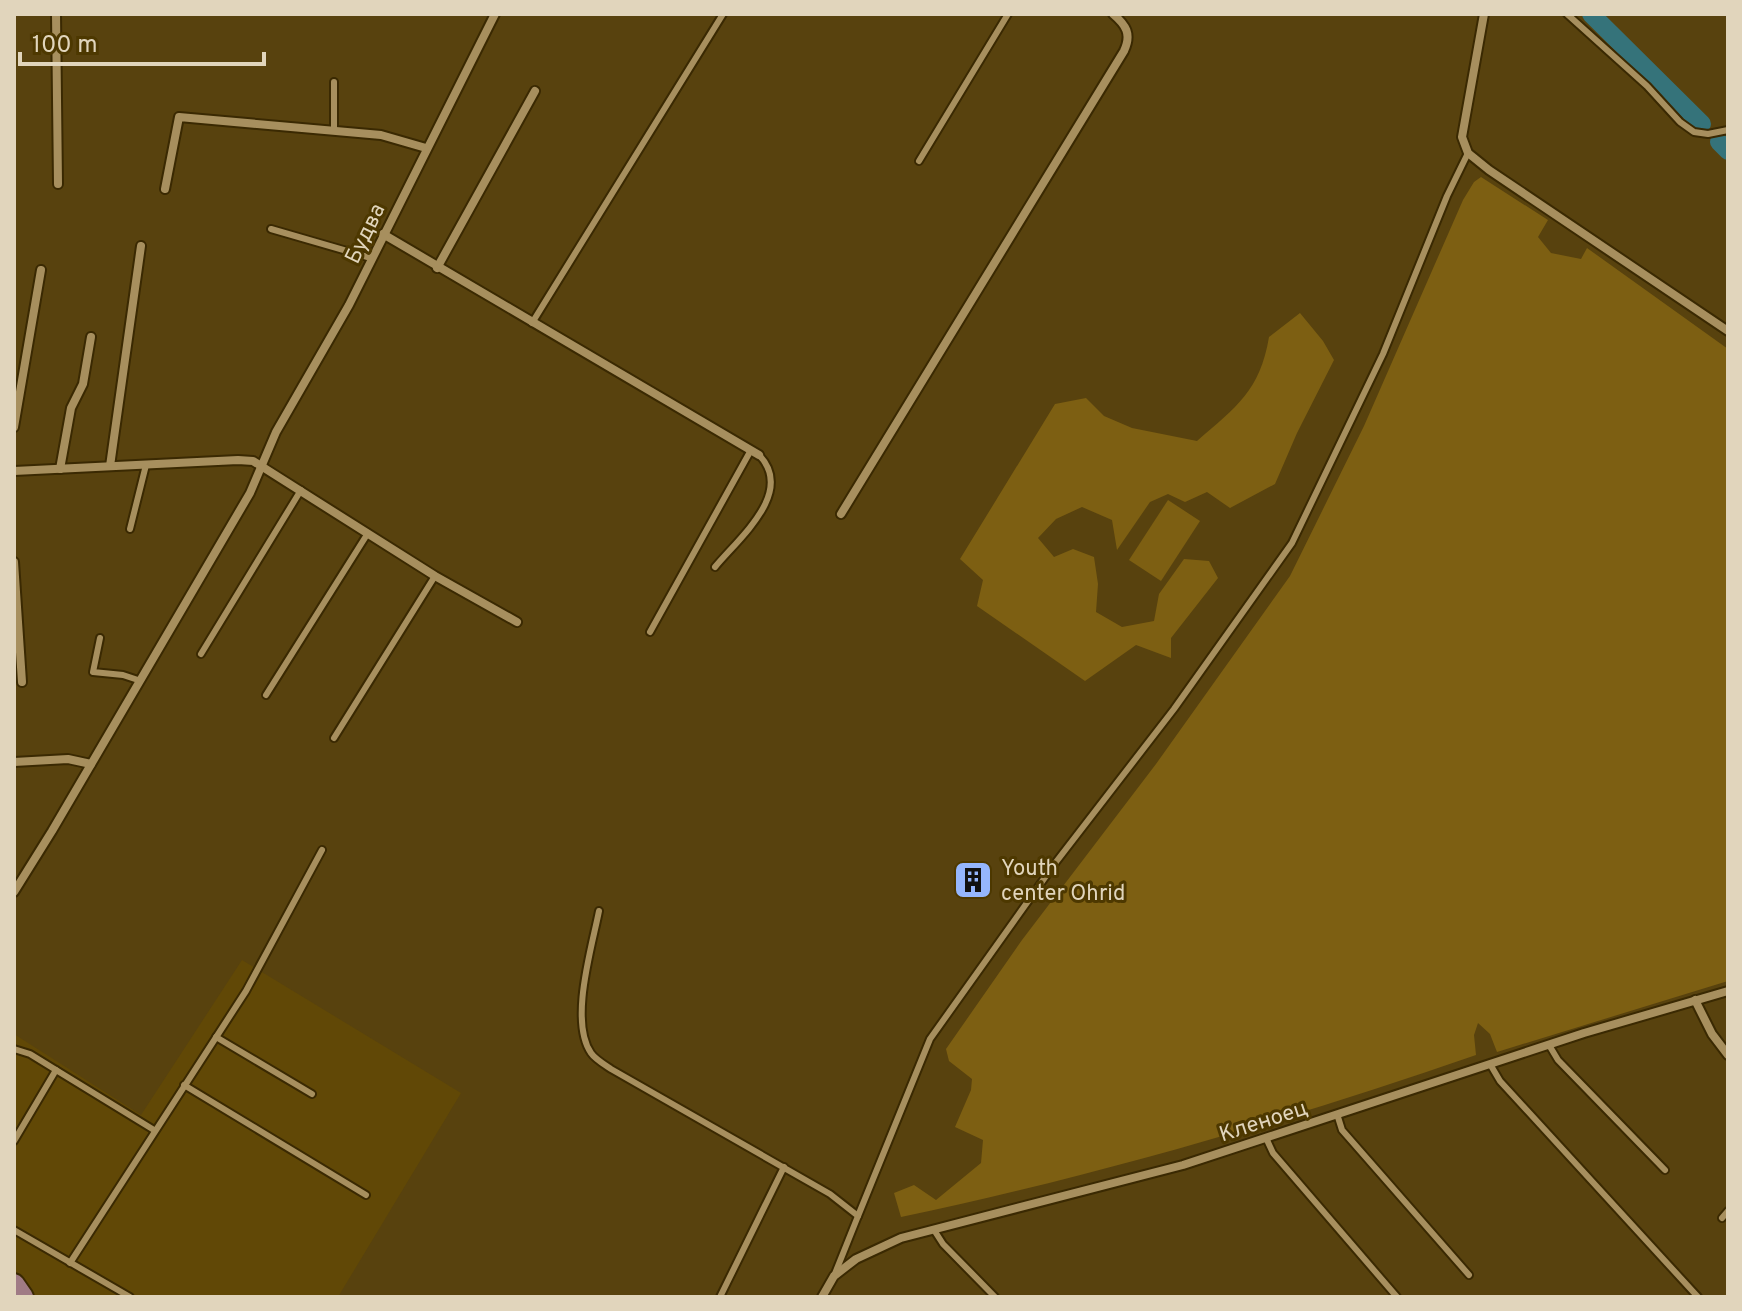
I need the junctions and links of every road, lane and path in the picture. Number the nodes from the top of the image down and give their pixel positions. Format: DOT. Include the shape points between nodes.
graph roads {
  1 [pos="56,14"];
  2 [pos="495,14"];
  3 [pos="723,14"];
  4 [pos="1008,14"];
  5 [pos="1113,14"];
  6 [pos="1484,14"];
  7 [pos="1567,14"];
  8 [pos="334,82"];
  9 [pos="535,91"];
  10 [pos="1728,130"];
  11 [pos="334,131"];
  12 [pos="426,148"];
  13 [pos="1468,153"];
  14 [pos="919,161"];
  15 [pos="58,184"];
  16 [pos="165,189"];
  17 [pos="271,229"];
  18 [pos="383,234"];
  19 [pos="141,246"];
  20 [pos="371,258"];
  21 [pos="437,268"];
  22 [pos="41,270"];
  23 [pos="532,323"];
  24 [pos="1728,331"];
  25 [pos="91,337"];
  26 [pos="14,427"];
  27 [pos="755,452"];
  28 [pos="146,465"];
  29 [pos="263,465"];
  30 [pos="110,466"];
  31 [pos="60,469"];
  32 [pos="14,471"];
  33 [pos="301,490"];
  34 [pos="841,514"];
  35 [pos="130,529"];
  36 [pos="368,533"];
  37 [pos="14,562"];
  38 [pos="715,567"];
  39 [pos="435,576"];
  40 [pos="517,622"];
  41 [pos="650,632"];
  42 [pos="100,638"];
  43 [pos="201,654"];
  44 [pos="138,680"];
  45 [pos="22,682"];
  46 [pos="266,695"];
  47 [pos="334,738"];
  48 [pos="14,762"];
  49 [pos="91,764"];
  50 [pos="322,850"];
  51 [pos="18,877"];
  52 [pos="14,892"];
  53 [pos="599,911"];
  54 [pos="1728,991"];
  55 [pos="1695,1000"];
  56 [pos="216,1037"];
  57 [pos="1549,1045"];
  58 [pos="14,1049"];
  59 [pos="1728,1055"];
  60 [pos="1490,1064"];
  61 [pos="56,1070"];
  62 [pos="184,1085"];
  63 [pos="312,1094"];
  64 [pos="1337,1114"];
  65 [pos="154,1130"];
  66 [pos="1266,1138"];
  67 [pos="14,1141"];
  68 [pos="784,1167"];
  69 [pos="1665,1170"];
  70 [pos="366,1195"];
  71 [pos="1728,1211"];
  72 [pos="858,1216"];
  73 [pos="1722,1218"];
  74 [pos="14,1230"];
  75 [pos="934,1230"];
  76 [pos="70,1263"];
  77 [pos="1469,1275"];
  78 [pos="834,1276"];
  79 [pos="14,1284"];
  80 [pos="23,1297"];
  81 [pos="130,1297"];
  82 [pos="720,1297"];
  83 [pos="822,1297"];
  84 [pos="995,1297"];
  85 [pos="1397,1297"];
  86 [pos="1698,1297"];
  1 -- 15 [label="street"];
  2 -- 12 [label="street, Будва"];
  3 -- 23 [label="lane"];
  4 -- 14 [label="lane"];
  5 -- 34 [label="street" via="1126,25 1129,40 1124,51"];
  6 -- 13 [label="street" via="1464,117 1462,137"];
  7 -- 10 [label="lane" via="1680,122 1694,132"];
  8 -- 11 [label="lane"];
  9 -- 21 [label="street"];
  11 -- 12 [label="street" via="381,135"];
  11 -- 16 [label="street" via="179,117"];
  12 -- 18 [label="street, Будва"];
  13 -- 24 [label="street"];
  13 -- 72 [label="lane" via="1383,354 1292,543 930,1039"];
  17 -- 20 [label="lane"];
  18 -- 20 [label="street, Будва"];
  18 -- 21 [label="street"];
  19 -- 30 [label="street"];
  20 -- 29 [label="street, Будва"];
  21 -- 23 [label="street"];
  22 -- 26 [label="street"];
  23 -- 27 [label="street"];
  25 -- 31 [label="street"];
  27 -- 38 [label="lane" via="768,464 771,494"];
  27 -- 41 [label="lane"];
  28 -- 29 [label="street" via="238,460"];
  28 -- 30 [label="street"];
  28 -- 35 [label="lane"];
  29 -- 33 [label="street"];
  29 -- 44 [label="street, Будва"];
  30 -- 31 [label="street"];
  31 -- 32 [label="street"];
  33 -- 36 [label="street"];
  33 -- 43 [label="lane"];
  36 -- 39 [label="street"];
  36 -- 46 [label="lane"];
  37 -- 45 [label="street"];
  39 -- 40 [label="street"];
  39 -- 47 [label="lane"];
  42 -- 44 [label="lane" via="93,672"];
  44 -- 49 [label="street, Будва"];
  48 -- 49 [label="street" via="68,759"];
  49 -- 51 [label="street, Будва"];
  50 -- 56 [label="lane"];
  51 -- 52 [label="street, Будва"];
  53 -- 68 [label="lane" via="582,995 581,1022 591,1054"];
  54 -- 55 [label="street, Кленоец"];
  55 -- 57 [label="street, Кленоец"];
  55 -- 59 [label="street"];
  56 -- 62 [label="lane"];
  56 -- 63 [label="lane"];
  57 -- 60 [label="street, Кленоец"];
  57 -- 69 [label="lane"];
  58 -- 61 [label="lane"];
  60 -- 64 [label="street, Кленоец"];
  60 -- 86 [label="lane"];
  61 -- 65 [label="lane"];
  61 -- 67 [label="lane"];
  62 -- 65 [label="lane"];
  62 -- 70 [label="lane"];
  64 -- 66 [label="street, Кленоец"];
  64 -- 77 [label="lane" via="1342,1130"];
  65 -- 76 [label="lane"];
  66 -- 75 [label="street, Кленоец"];
  66 -- 85 [label="lane" via="1273,1153"];
  68 -- 72 [label="lane"];
  68 -- 82 [label="lane"];
  71 -- 73 [label="lane"];
  72 -- 78 [label="lane"];
  74 -- 76 [label="lane"];
  75 -- 78 [label="street, Кленоец" via="901,1238"];
  75 -- 84 [label="lane"];
  76 -- 81 [label="lane"];
  78 -- 83 [label="street, Кленоец"];
  79 -- 80 [label="main road"];
}
